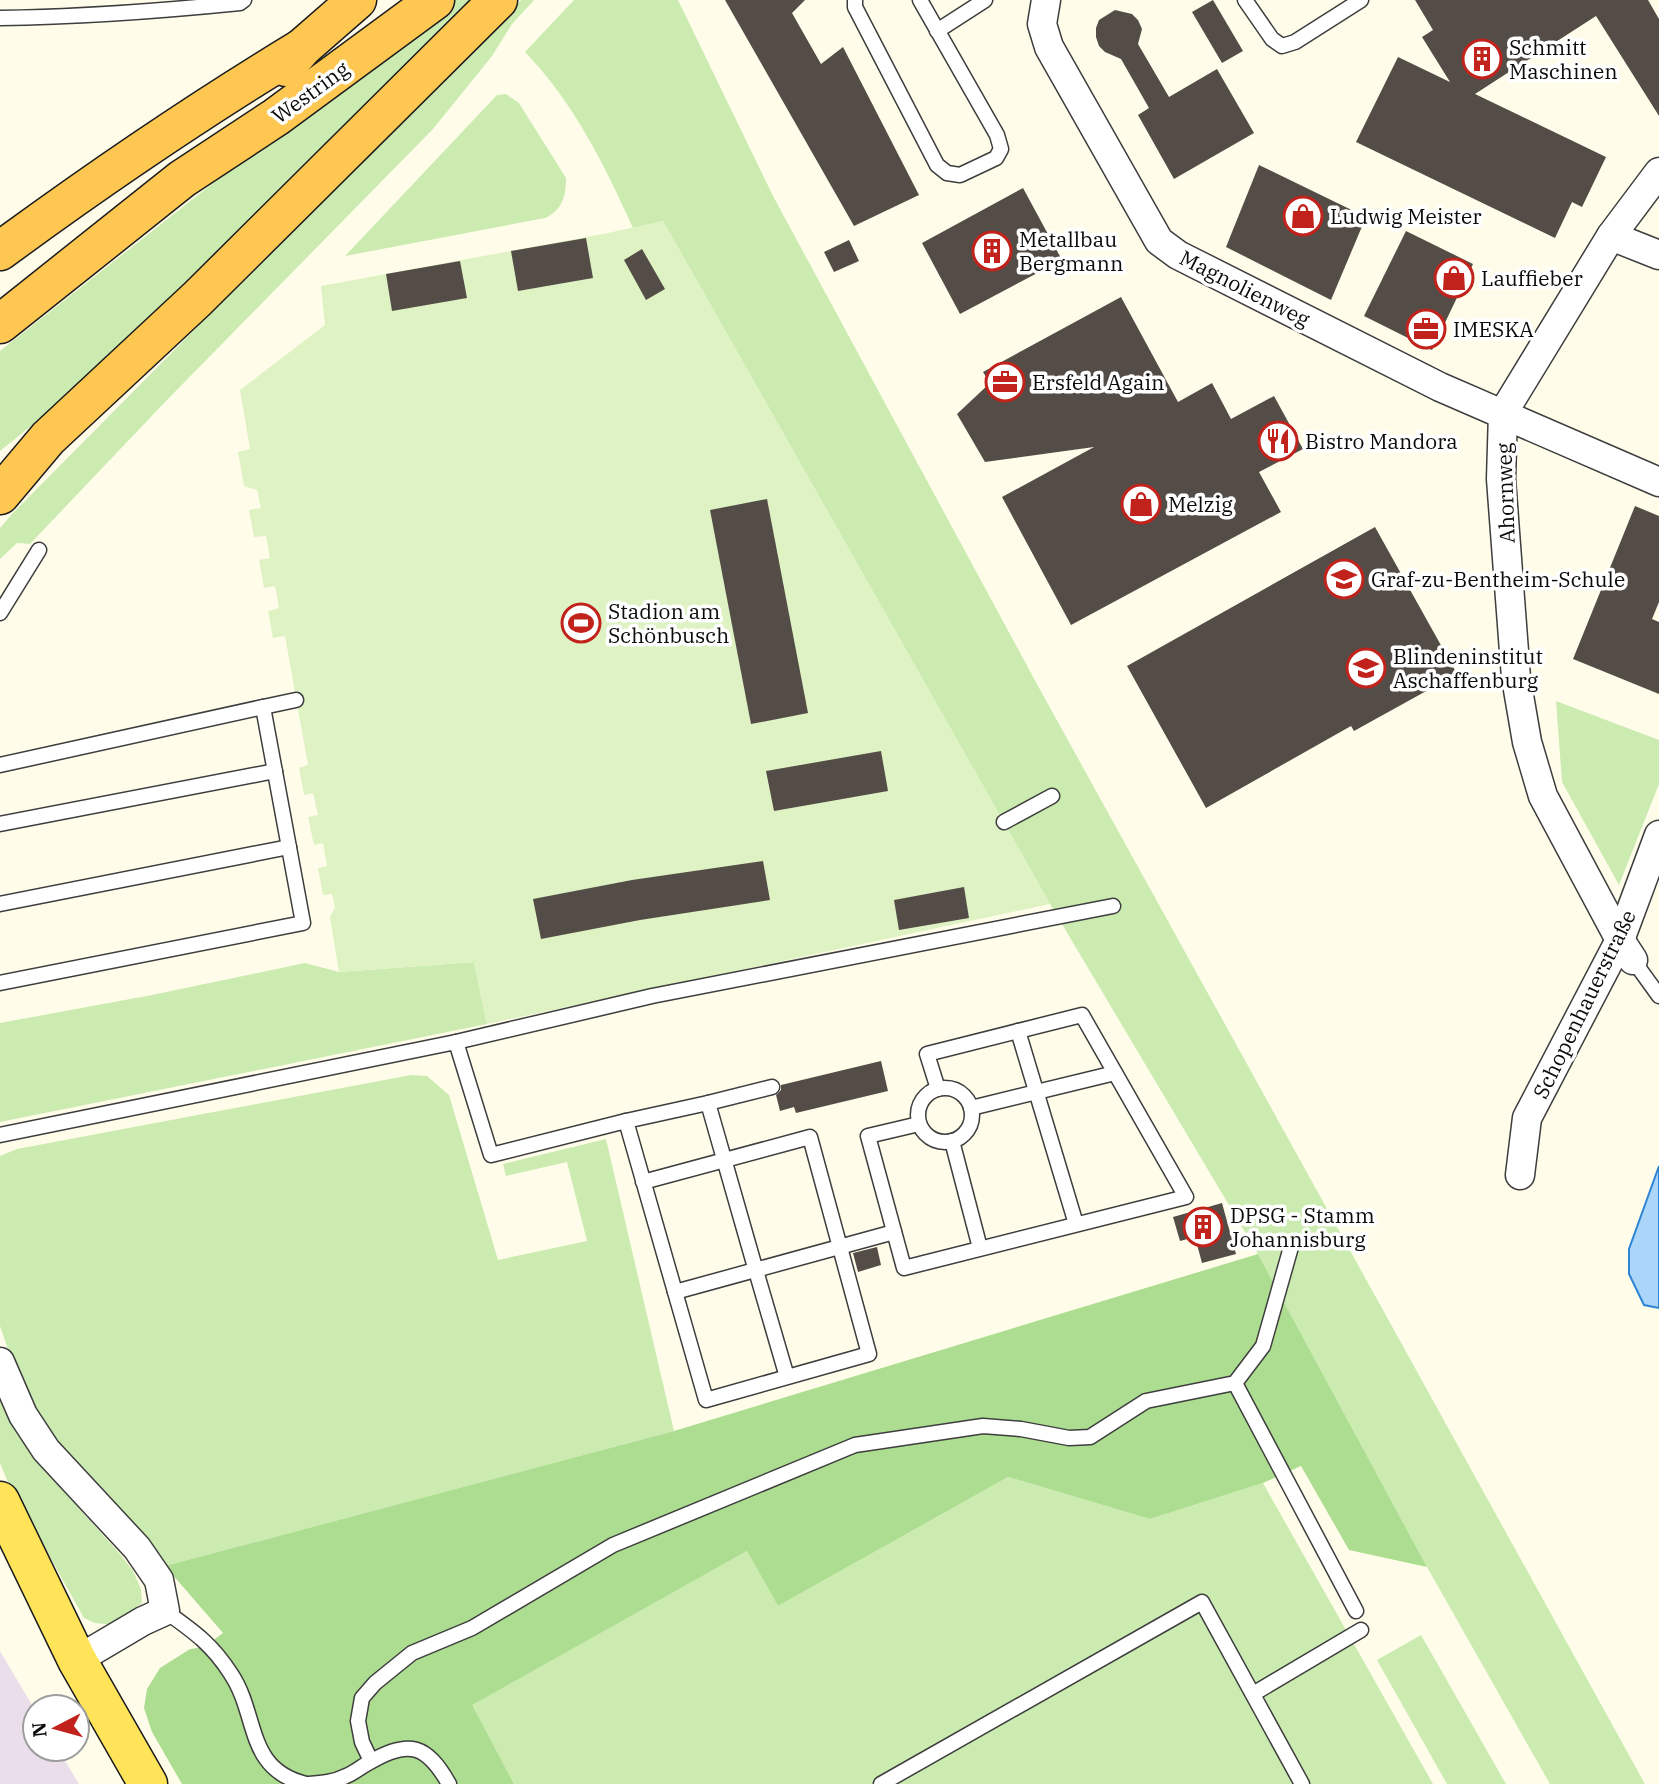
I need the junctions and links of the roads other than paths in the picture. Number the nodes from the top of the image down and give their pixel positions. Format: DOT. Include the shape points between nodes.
graph roads {
  1 [pos="244,0"];
  2 [pos="357,0"];
  3 [pos="435,0"];
  4 [pos="498,0"];
  5 [pos="855,0"];
  6 [pos="920,0"];
  7 [pos="985,0"];
  8 [pos="1245,0"];
  9 [pos="1361,0"];
  10 [pos="1040,1"];
  11 [pos="0,18"];
  12 [pos="937,30"];
  13 [pos="302,48"];
  14 [pos="1659,172"];
  15 [pos="182,179"];
  16 [pos="1611,236"];
  17 [pos="0,251"];
  18 [pos="1659,255"];
  19 [pos="0,324"];
  20 [pos="1503,413"];
  21 [pos="48,438"];
  22 [pos="0,472"];
  23 [pos="1659,482"];
  24 [pos="0,495"];
  25 [pos="39,550"];
  26 [pos="0,613"];
  27 [pos="296,700"];
  28 [pos="263,707"];
  29 [pos="0,765"];
  30 [pos="275,771"];
  31 [pos="1052,796"];
  32 [pos="1004,821"];
  33 [pos="0,824"];
  34 [pos="1659,835"];
  35 [pos="289,847"];
  36 [pos="0,904"];
  37 [pos="1113,906"];
  38 [pos="1626,950"];
  39 [pos="0,982"];
  40 [pos="1659,996"];
  41 [pos="1018,1031"];
  42 [pos="456,1042"];
  43 [pos="1115,1073"];
  44 [pos="772,1087"];
  45 [pos="937,1089"];
  46 [pos="1036,1092"];
  47 [pos="708,1102"];
  48 [pos="971,1108"];
  49 [pos="626,1121"];
  50 [pos="919,1124"];
  51 [pos="0,1135"];
  52 [pos="952,1142"];
  53 [pos="724,1160"];
  54 [pos="1520,1175"];
  55 [pos="643,1182"];
  56 [pos="1076,1224"];
  57 [pos="894,1232"];
  58 [pos="840,1247"];
  59 [pos="1291,1247"];
  60 [pos="980,1248"];
  61 [pos="756,1270"];
  62 [pos="675,1292"];
  63 [pos="0,1363"];
  64 [pos="787,1377"];
  65 [pos="1235,1382"];
  66 [pos="0,1501"];
  67 [pos="165,1611"];
  68 [pos="1356,1611"];
  69 [pos="1361,1630"];
  70 [pos="77,1660"];
  71 [pos="1253,1694"];
  72 [pos="371,1761"];
  73 [pos="148,1784"];
  74 [pos="307,1784"];
  75 [pos="449,1784"];
  76 [pos="881,1784"];
  77 [pos="1302,1784"];
  1 -- 11 [label="lane" via="80,17"];
  2 -- 13 [label="highway, Westring"];
  3 -- 15 [label="highway, Westring" via="276,117"];
  4 -- 21 [label="highway" via="197,299"];
  5 -- 12 [label="lane" via="937,165 960,175 996,158 1001,149"];
  6 -- 12 [label="lane"];
  7 -- 12 [label="lane"];
  8 -- 9 [label="lane" via="1272,40 1282,46"];
  10 -- 20 [label="street, Magnolienweg" via="1049,47 1158,241 1440,387"];
  13 -- 15 [label="highway, Westring"];
  13 -- 17 [label="highway" via="198,112"];
  14 -- 16 [label="street, Ahornweg"];
  15 -- 19 [label="highway, Westring"];
  16 -- 18 [label="street"];
  16 -- 20 [label="street, Ahornweg"];
  20 -- 23 [label="street"];
  20 -- 38 [label="street, Ahornweg" via="1501,479 1516,678 1527,742 1543,796"];
  21 -- 22 [label="highway"];
  21 -- 24 [label="highway"];
  25 -- 26 [label="lane"];
  27 -- 28 [label="lane"];
  28 -- 29 [label="lane"];
  28 -- 30 [label="lane"];
  30 -- 33 [label="lane"];
  30 -- 35 [label="lane"];
  31 -- 32 [label="lane"];
  34 -- 38 [label="street, Schopenhauerstraße"];
  35 -- 36 [label="lane"];
  35 -- 39 [label="lane" via="303,923"];
  37 -- 42 [label="lane" via="652,996"];
  38 -- 40 [label="lane"];
  38 -- 54 [label="street, Schopenhauerstraße" via="1527,1118"];
  41 -- 43 [label="lane" via="1082,1015"];
  41 -- 45 [label="lane" via="927,1054"];
  41 -- 46 [label="lane"];
  42 -- 49 [label="lane" via="491,1154"];
  42 -- 51 [label="lane"];
  43 -- 46 [label="lane"];
  43 -- 56 [label="lane" via="1186,1197"];
  44 -- 47 [label="lane"];
  45 -- 48 [label="lane" via="955,1090"];
  45 -- 50 [label="lane" via="920,1103"];
  46 -- 48 [label="lane"];
  46 -- 56 [label="lane"];
  47 -- 49 [label="lane"];
  47 -- 53 [label="lane"];
  48 -- 52 [label="lane" via="966,1132"];
  49 -- 55 [label="lane"];
  50 -- 52 [label="lane" via="930,1138"];
  50 -- 57 [label="lane" via="868,1136"];
  52 -- 60 [label="lane"];
  53 -- 55 [label="lane"];
  53 -- 58 [label="lane" via="810,1137"];
  53 -- 61 [label="lane"];
  55 -- 62 [label="lane"];
  56 -- 60 [label="lane"];
  57 -- 58 [label="lane"];
  57 -- 60 [label="lane" via="904,1268"];
  58 -- 61 [label="lane"];
  58 -- 64 [label="lane" via="869,1354"];
  59 -- 65 [label="lane" via="1263,1346"];
  61 -- 62 [label="lane"];
  61 -- 64 [label="lane"];
  62 -- 64 [label="lane" via="706,1400"];
  63 -- 67 [label="street" via="23,1415 46,1450 137,1548 159,1580"];
  65 -- 68 [label="lane"];
  65 -- 72 [label="lane" via="1146,1401 1090,1437 983,1426 855,1445 613,1545 472,1628 412,1653 375,1684 362,1698 358,1721"];
  66 -- 70 [label="main road"];
  67 -- 70 [label="street"];
  67 -- 74 [label="lane" via="206,1640 233,1675 250,1714 257,1746 269,1763 287,1779"];
  69 -- 71 [label="lane"];
  70 -- 73 [label="main road"];
  71 -- 76 [label="lane" via="1202,1602"];
  71 -- 77 [label="lane"];
  72 -- 74 [label="lane" via="327,1783"];
  72 -- 75 [label="lane" via="405,1749 421,1750"];
}
